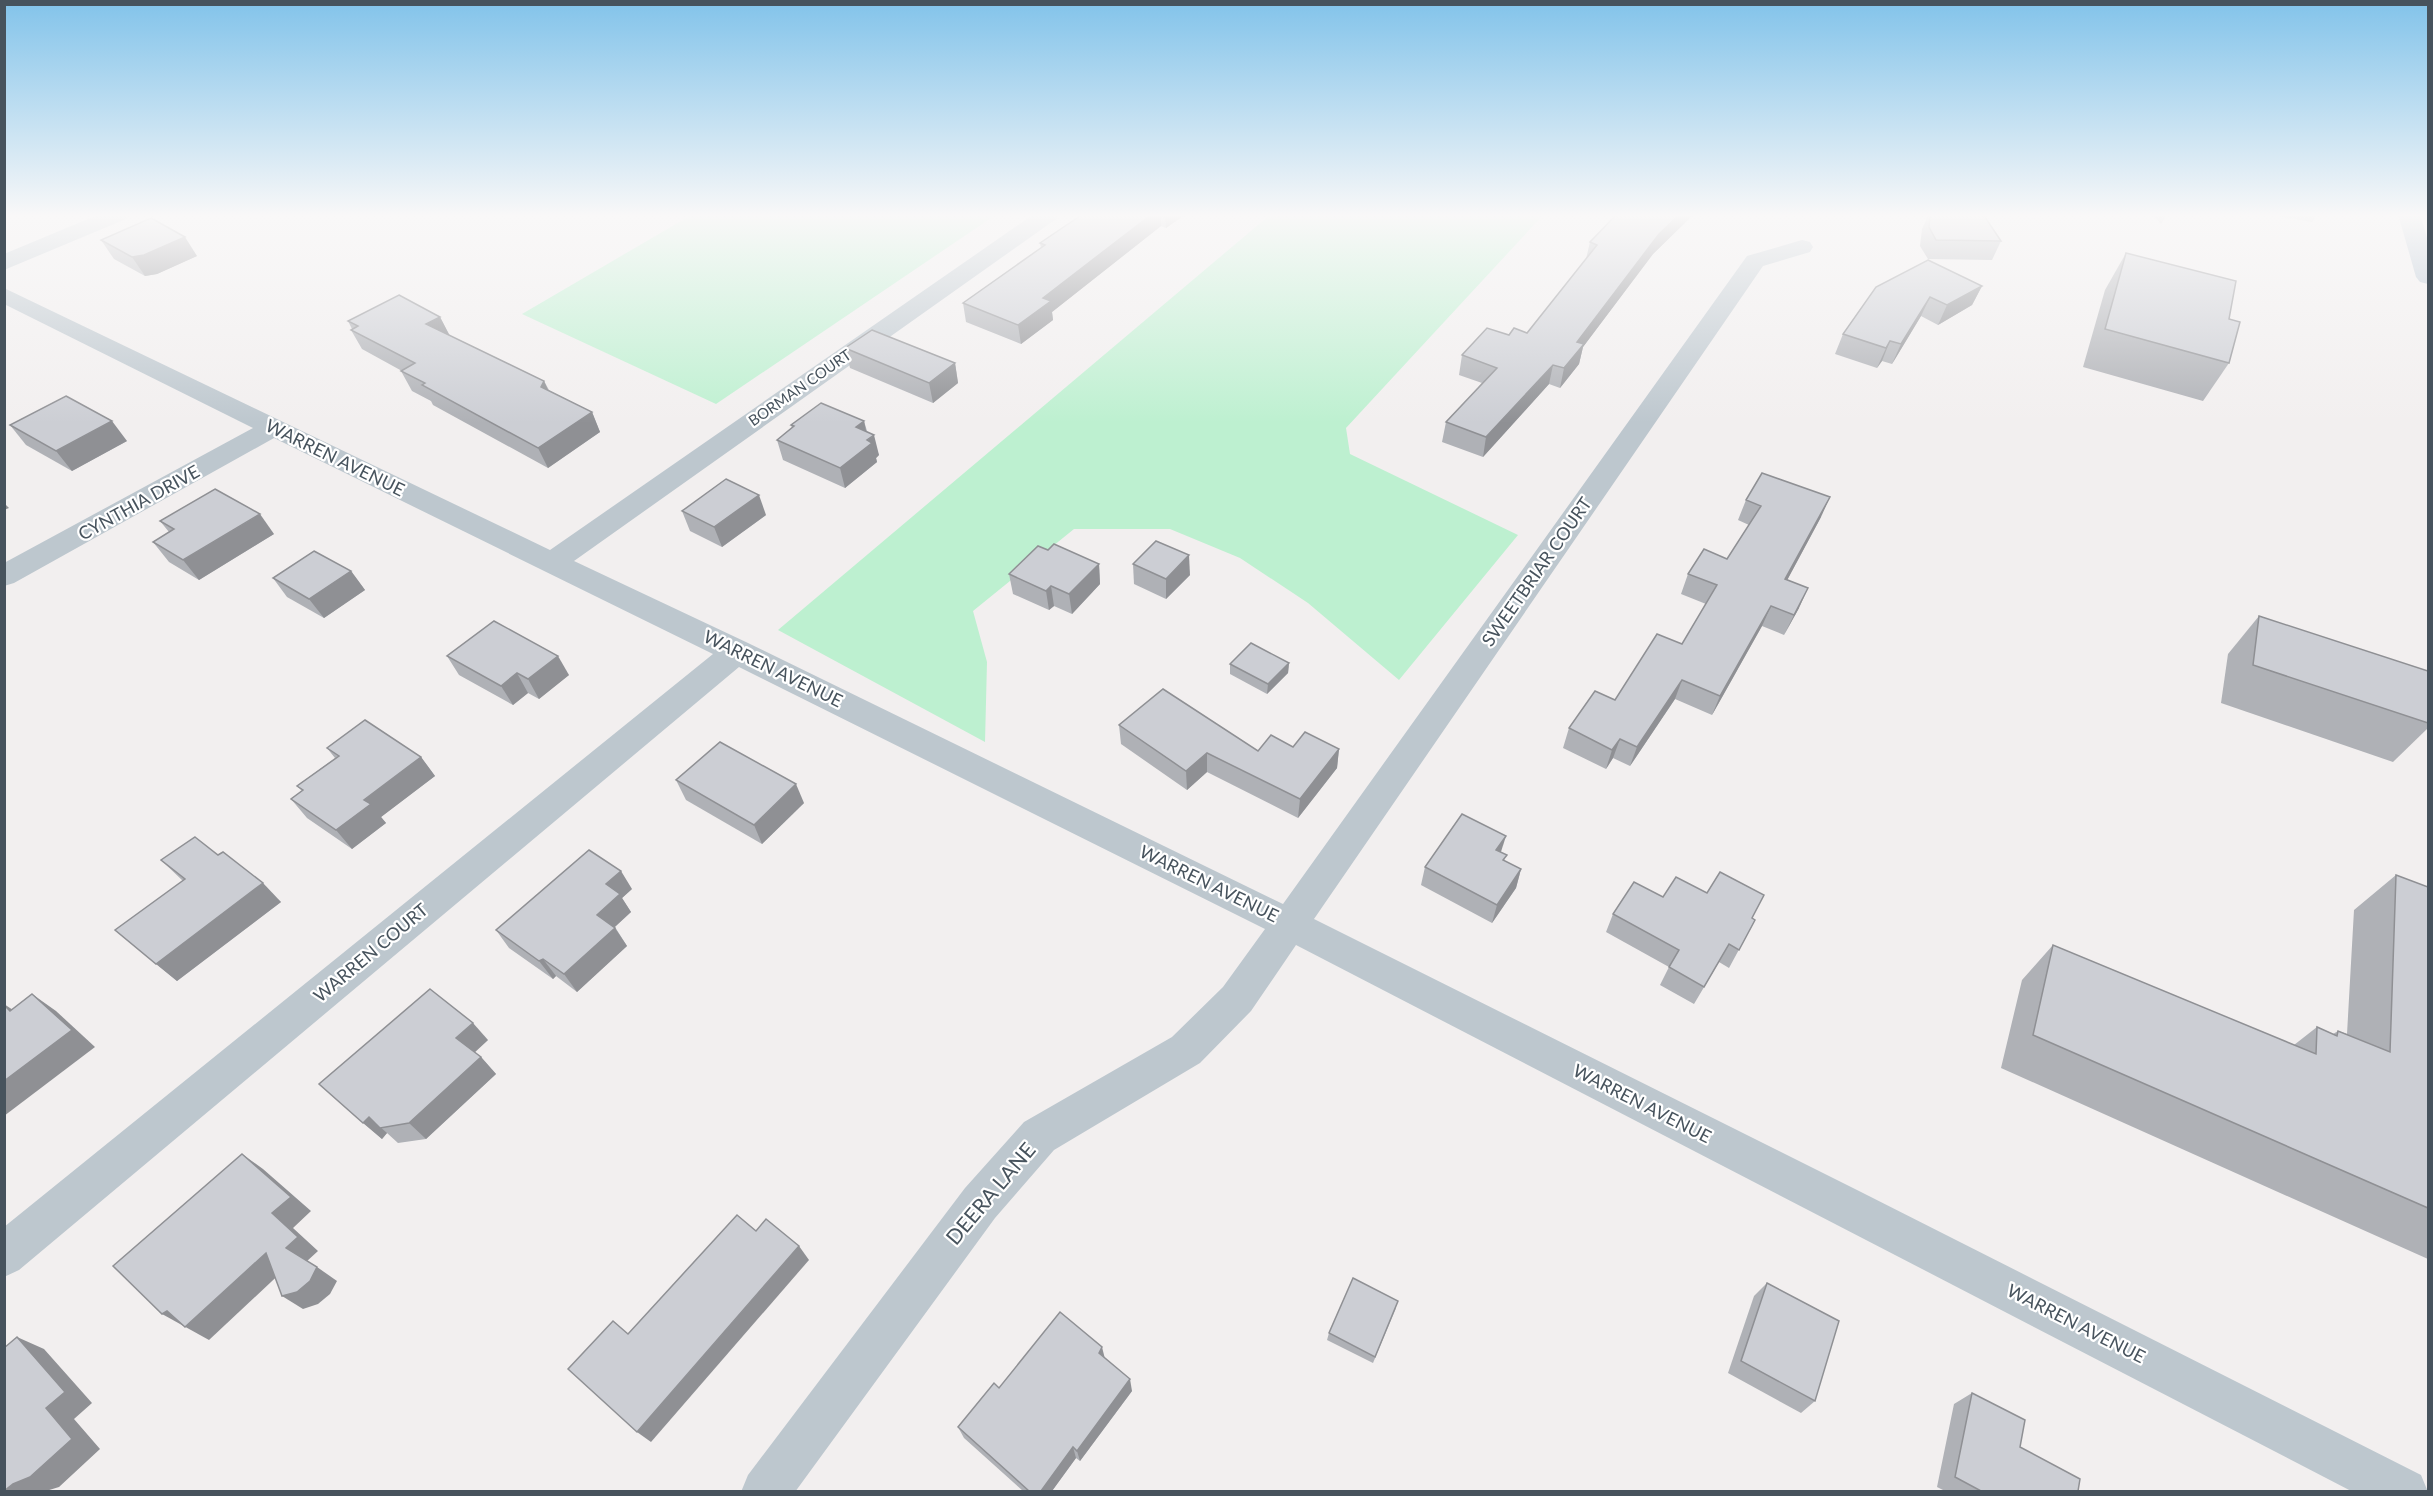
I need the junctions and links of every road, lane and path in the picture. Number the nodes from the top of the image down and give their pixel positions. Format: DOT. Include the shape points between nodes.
graph roads {
  1 [pos="949,284"];
  2 [pos="1739,284"];
  3 [pos="4,295"];
  4 [pos="273,429"];
  5 [pos="551,563"];
  6 [pos="4,576"];
  7 [pos="737,651"];
  8 [pos="1290,924"];
  9 [pos="4,1255"];
  10 [pos="765,1491"];
  11 [pos="2404,1491"];
  1 -- 5 [label="street, BORMAN COURT"];
  2 -- 8 [label="street, SWEETBRIAR COURT"];
  3 -- 4 [label="street, WARREN AVENUE"];
  4 -- 5 [label="street, WARREN AVENUE"];
  4 -- 6 [label="street, CYNTHIA DRIVE"];
  5 -- 7 [label="street, WARREN AVENUE"];
  7 -- 8 [label="street, WARREN AVENUE"];
  7 -- 9 [label="street, WARREN COURT"];
  8 -- 10 [label="street, DEERA LANE" via="1237,999 1186,1050 1039,1137 980,1203"];
  8 -- 11 [label="street, WARREN AVENUE"];
}
